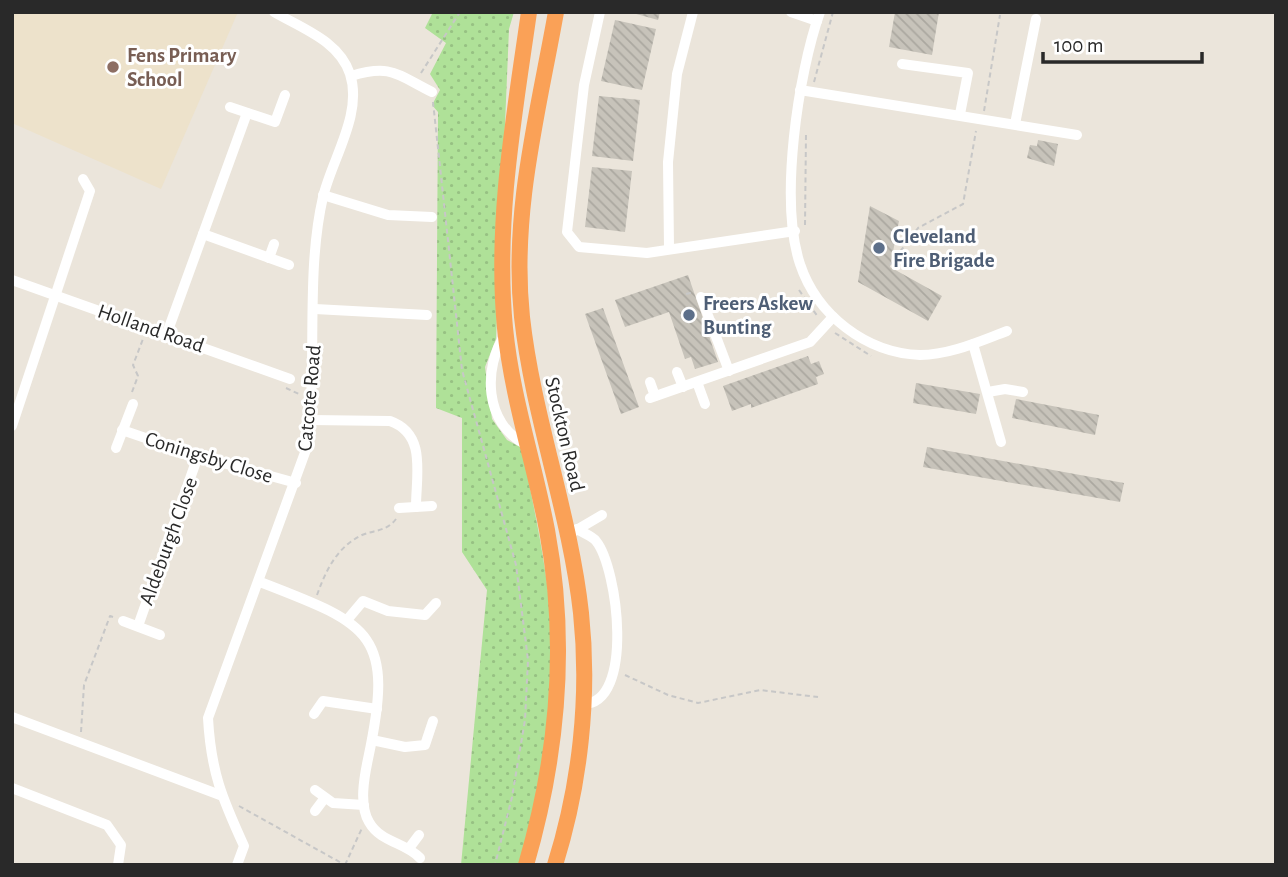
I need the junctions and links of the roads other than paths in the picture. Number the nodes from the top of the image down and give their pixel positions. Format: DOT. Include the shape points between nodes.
graph roads {
  1 [pos="274,12"];
  2 [pos="529,12"];
  3 [pos="556,12"];
  4 [pos="600,12"];
  5 [pos="693,12"];
  6 [pos="790,12"];
  7 [pos="819,16"];
  8 [pos="1036,19"];
  9 [pos="902,64"];
  10 [pos="351,76"];
  11 [pos="806,91"];
  12 [pos="432,92"];
  13 [pos="285,95"];
  14 [pos="230,107"];
  15 [pos="247,113"];
  16 [pos="960,114"];
  17 [pos="1015,124"];
  18 [pos="1077,135"];
  19 [pos="83,179"];
  20 [pos="323,195"];
  21 [pos="432,217"];
  22 [pos="800,232"];
  23 [pos="203,234"];
  24 [pos="274,244"];
  25 [pos="670,248"];
  26 [pos="269,258"];
  27 [pos="289,265"];
  28 [pos="12,281"];
  29 [pos="57,295"];
  30 [pos="701,297"];
  31 [pos="315,309"];
  32 [pos="427,314"];
  33 [pos="829,322"];
  34 [pos="1007,331"];
  35 [pos="167,333"];
  36 [pos="973,344"];
  37 [pos="729,371"];
  38 [pos="677,372"];
  39 [pos="290,379"];
  40 [pos="650,382"];
  41 [pos="697,382"];
  42 [pos="683,387"];
  43 [pos="1023,391"];
  44 [pos="988,392"];
  45 [pos="133,404"];
  46 [pos="705,404"];
  47 [pos="311,420"];
  48 [pos="12,426"];
  49 [pos="122,430"];
  50 [pos="1001,442"];
  51 [pos="116,448"];
  52 [pos="198,456"];
  53 [pos="296,483"];
  54 [pos="432,506"];
  55 [pos="416,507"];
  56 [pos="399,508"];
  57 [pos="602,515"];
  58 [pos="572,532"];
  59 [pos="260,582"];
  60 [pos="365,588"];
  61 [pos="363,601"];
  62 [pos="436,603"];
  63 [pos="347,620"];
  64 [pos="124,621"];
  65 [pos="138,626"];
  66 [pos="160,635"];
  67 [pos="583,704"];
  68 [pos="377,709"];
  69 [pos="314,714"];
  70 [pos="12,717"];
  71 [pos="433,721"];
  72 [pos="372,740"];
  73 [pos="12,788"];
  74 [pos="220,795"];
  75 [pos="364,805"];
  76 [pos="315,811"];
  77 [pos="419,835"];
  78 [pos="410,847"];
  79 [pos="420,858"];
  80 [pos="118,865"];
  81 [pos="236,865"];
  82 [pos="526,865"];
  83 [pos="555,865"];
  1 -- 10 [label="street" via="333,47"];
  2 -- 82 [label="highway, Stockton Road" via="505,188 502,265 512,386 556,585 559,661 551,762"];
  3 -- 58 [label="highway, Stockton Road" via="527,168 519,268 529,372"];
  4 -- 25 [label="street" via="584,85 567,232 579,247 647,253"];
  5 -- 25 [label="street" via="677,74 670,137"];
  6 -- 7 [label="street"];
  7 -- 11 [label="street"];
  8 -- 17 [label="street"];
  9 -- 16 [label="street" via="968,73"];
  10 -- 12 [label="street" via="387,69"];
  10 -- 20 [label="street, Catcote Road" via="353,102"];
  11 -- 16 [label="street"];
  11 -- 22 [label="street" via="794,140"];
  13 -- 15 [label="street" via="275,122"];
  14 -- 15 [label="street"];
  15 -- 23 [label="street"];
  16 -- 17 [label="street"];
  17 -- 18 [label="street"];
  19 -- 29 [label="street" via="90,191"];
  20 -- 21 [label="street" via="388,215"];
  20 -- 31 [label="street, Catcote Road"];
  22 -- 25 [label="street"];
  22 -- 33 [label="street" via="800,262"];
  23 -- 26 [label="street"];
  23 -- 35 [label="street"];
  24 -- 26 [label="street"];
  26 -- 27 [label="street"];
  28 -- 29 [label="street, Holland Road"];
  29 -- 35 [label="street, Holland Road"];
  29 -- 48 [label="street"];
  30 -- 37 [label="street"];
  31 -- 32 [label="street"];
  31 -- 47 [label="street, Catcote Road"];
  33 -- 36 [label="street" via="895,351 922,355"];
  33 -- 37 [label="street" via="810,342"];
  34 -- 36 [label="street"];
  35 -- 39 [label="street, Holland Road"];
  36 -- 44 [label="street"];
  37 -- 41 [label="street"];
  38 -- 42 [label="street"];
  40 -- 42 [label="street" via="653,397"];
  41 -- 42 [label="street"];
  41 -- 46 [label="street"];
  43 -- 44 [label="street"];
  44 -- 50 [label="street"];
  45 -- 49 [label="street, Coningsby Close"];
  47 -- 53 [label="street, Catcote Road"];
  47 -- 55 [label="street" via="401,425 416,444"];
  49 -- 51 [label="street, Coningsby Close"];
  49 -- 52 [label="street, Coningsby Close"];
  52 -- 53 [label="street, Coningsby Close"];
  52 -- 65 [label="street, Aldeburgh Close"];
  53 -- 59 [label="street, Catcote Road"];
  54 -- 55 [label="street"];
  55 -- 56 [label="street"];
  57 -- 58 [label="street"];
  58 -- 67 [label="highway, Stockton Road" via="581,614"];
  58 -- 67 [label="street" via="595,540 610,574 619,627 614,670 602,697"];
  59 -- 63 [label="street"];
  59 -- 74 [label="street, Catcote Road" via="208,718 210,760"];
  60 -- 61 [label="street"];
  61 -- 62 [label="street" via="428,619"];
  61 -- 63 [label="street"];
  63 -- 68 [label="street" via="369,639 379,678"];
  64 -- 65 [label="street, Aldeburgh Close"];
  65 -- 66 [label="street, Aldeburgh Close"];
  67 -- 83 [label="highway, Stockton Road" via="576,777"];
  68 -- 69 [label="street" via="321,696"];
  68 -- 72 [label="street"];
  70 -- 74 [label="street"];
  71 -- 72 [label="street" via="425,745 405,747"];
  72 -- 75 [label="street"];
  73 -- 80 [label="street" via="107,824 121,845"];
  74 -- 81 [label="street, Catcote Road" via="244,846"];
  75 -- 76 [label="street" via="319,795"];
  75 -- 78 [label="street" via="378,835"];
  77 -- 78 [label="street"];
  78 -- 79 [label="street"];
}
